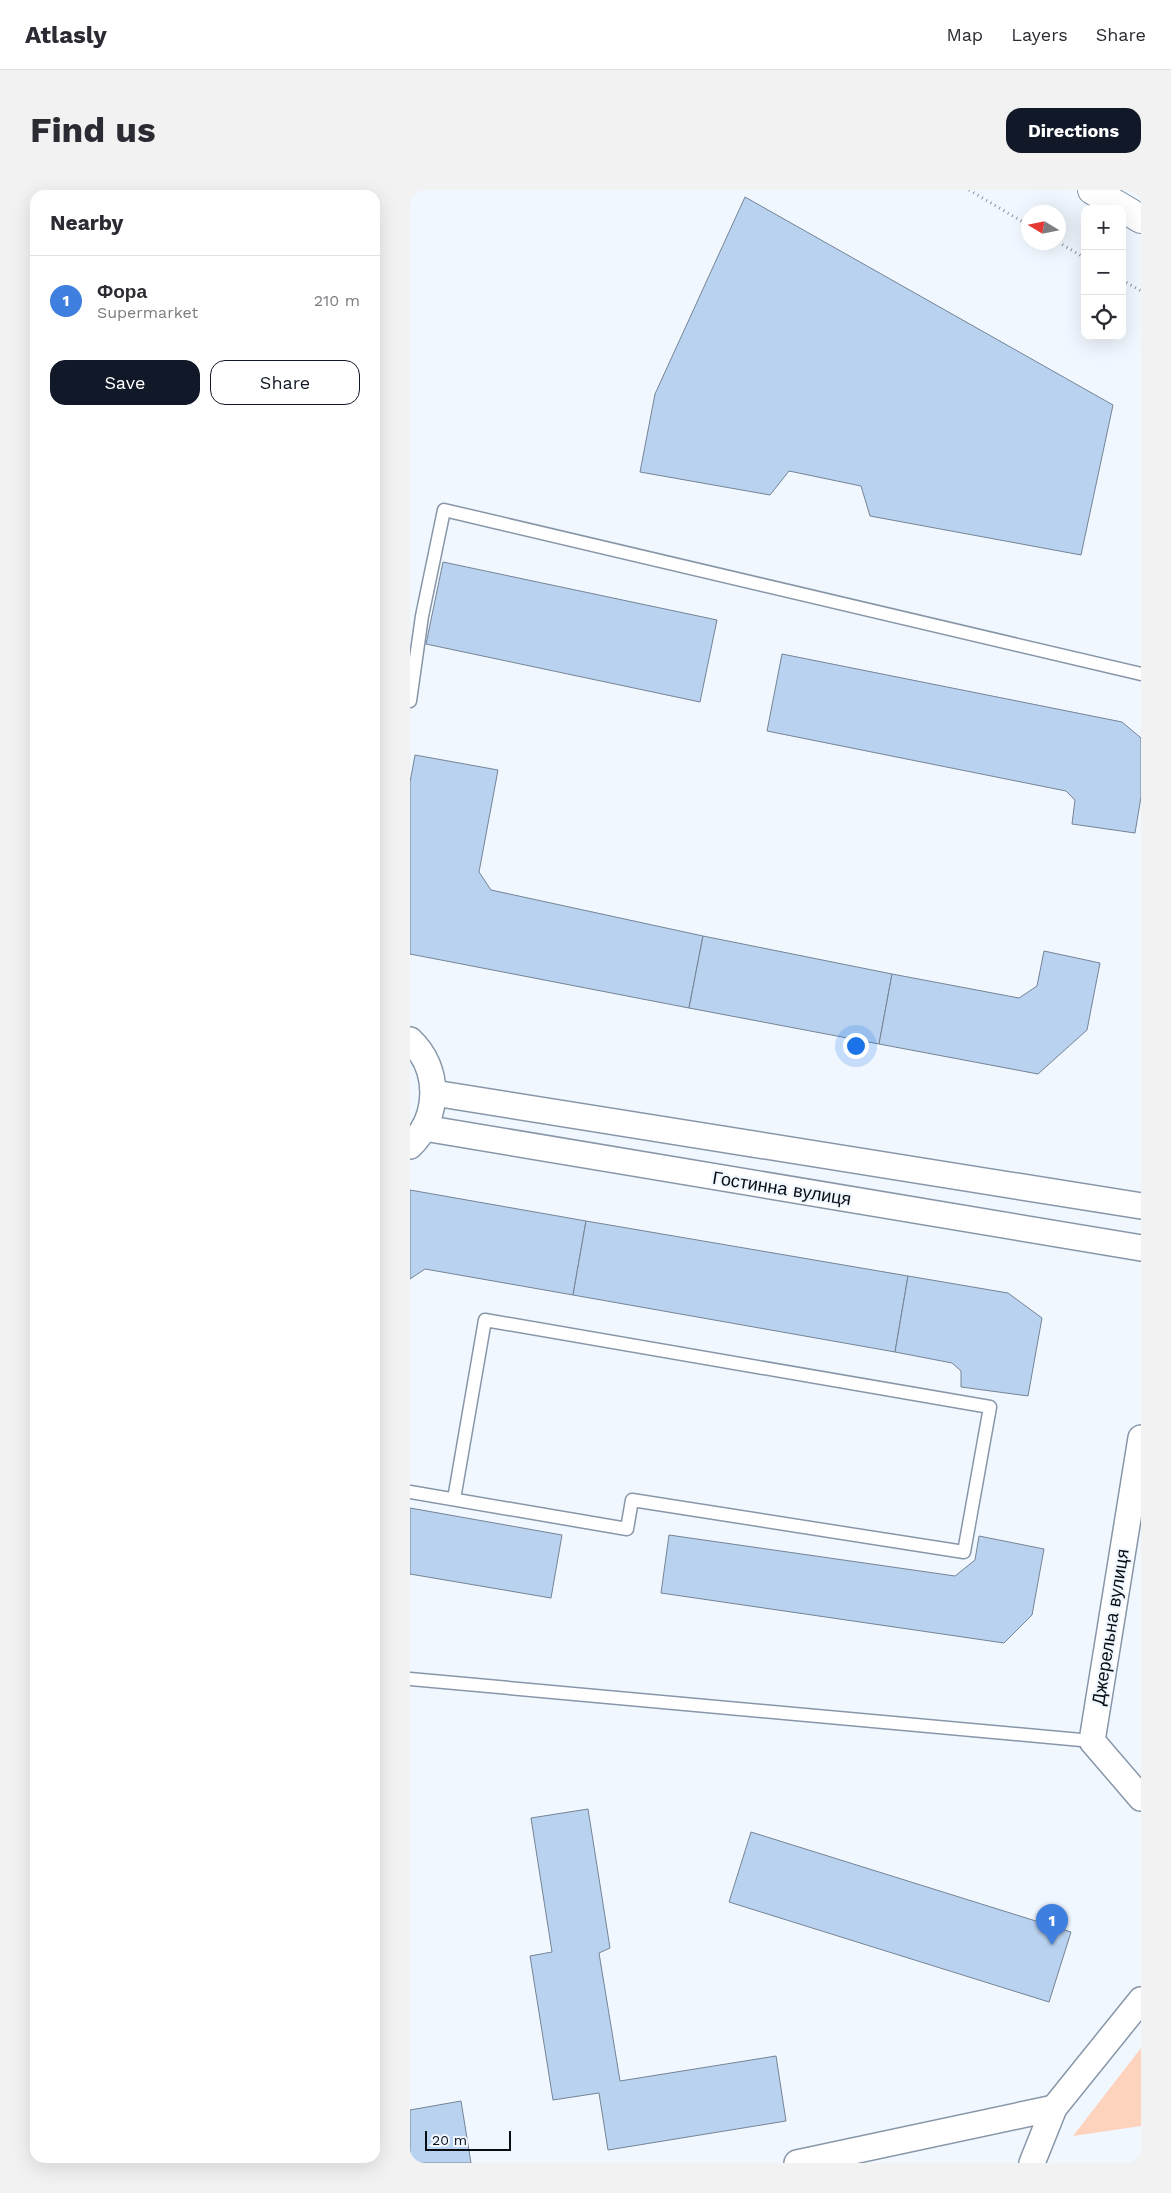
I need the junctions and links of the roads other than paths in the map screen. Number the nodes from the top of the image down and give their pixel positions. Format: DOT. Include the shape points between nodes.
graph roads {
  1 [pos="1092,190"];
  2 [pos="1141,219"];
  3 [pos="1141,674"];
  4 [pos="410,701"];
  5 [pos="410,1040"];
  6 [pos="434,1093"];
  7 [pos="417,1137"];
  8 [pos="1141,1206"];
  9 [pos="1141,1248"];
  10 [pos="1141,1438"];
  11 [pos="410,1492"];
  12 [pos="454,1499"];
  13 [pos="410,1679"];
  14 [pos="1092,1741"];
  15 [pos="1141,1798"];
  16 [pos="1141,2000"];
  17 [pos="1054,2108"];
  18 [pos="797,2163"];
  19 [pos="1032,2163"];
  1 -- 2 [label="street"];
  3 -- 4 [label="lane" via="444,510 422,616"];
  5 -- 6 [label="street, Гостинна вулиця" via="430,1070"];
  6 -- 7 [label="street, Гостинна вулиця" via="430,1116"];
  6 -- 8 [label="street"];
  7 -- 9 [label="street, Гостинна вулиця"];
  10 -- 14 [label="street, Джерельна вулиця"];
  11 -- 12 [label="lane"];
  12 -- 12 [label="lane" via="627,1529 632,1500 964,1552 990,1407 485,1320"];
  13 -- 14 [label="lane"];
  14 -- 15 [label="street"];
  16 -- 17 [label="street"];
  17 -- 18 [label="street"];
  17 -- 19 [label="street"];
}
